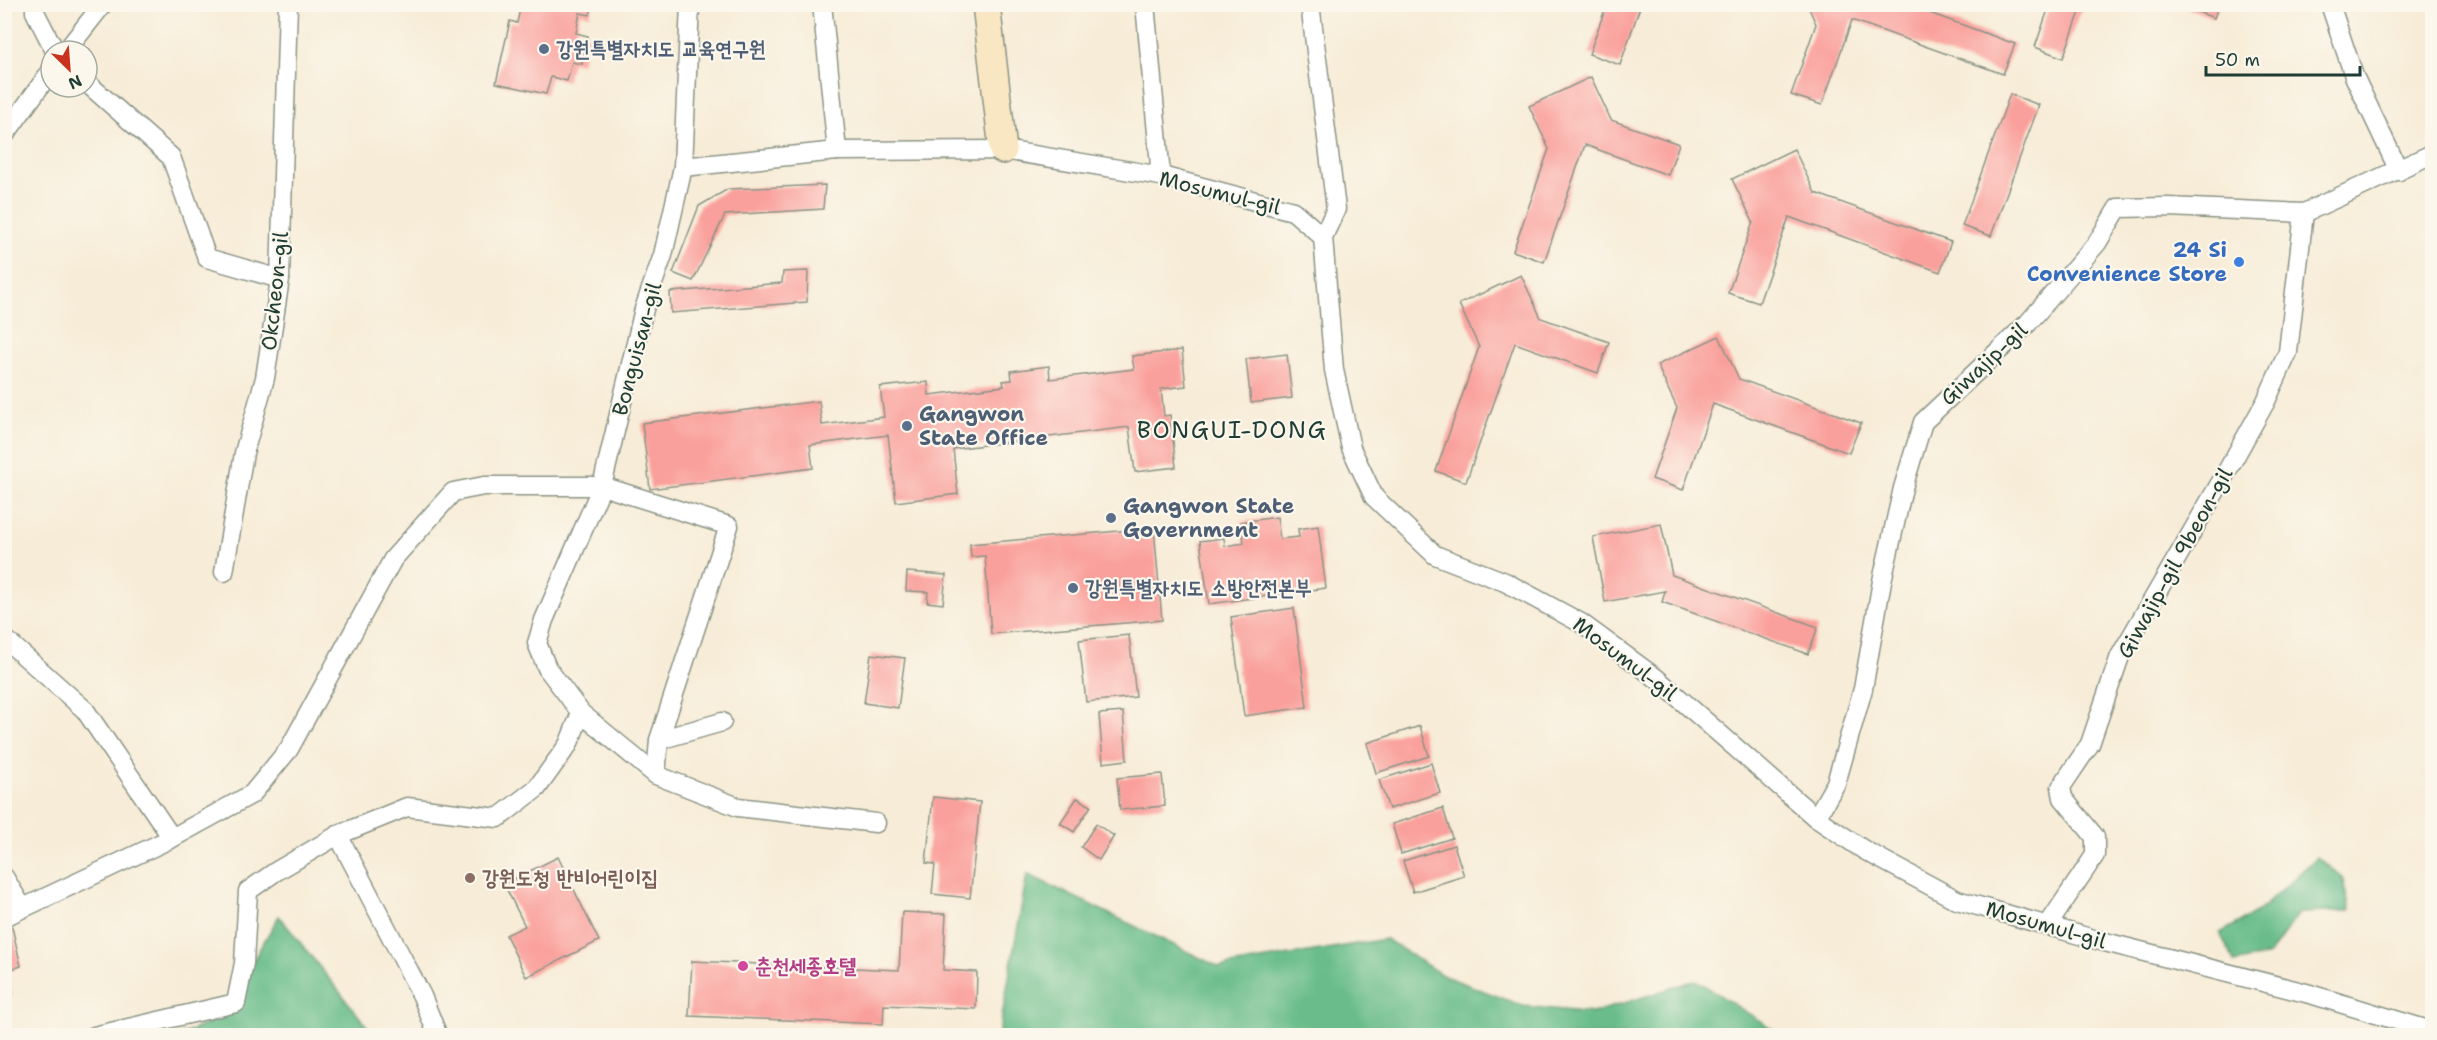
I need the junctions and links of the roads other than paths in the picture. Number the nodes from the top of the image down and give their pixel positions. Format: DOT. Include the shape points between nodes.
graph roads {
  1 [pos="35,4"];
  2 [pos="103,4"];
  3 [pos="288,4"];
  4 [pos="690,4"];
  5 [pos="822,4"];
  6 [pos="986,4"];
  7 [pos="1145,4"];
  8 [pos="1310,4"];
  9 [pos="2330,4"];
  10 [pos="50,39"];
  11 [pos="75,39"];
  12 [pos="39,87"];
  13 [pos="99,94"];
  14 [pos="4,136"];
  15 [pos="1003,150"];
  16 [pos="837,151"];
  17 [pos="2433,154"];
  18 [pos="683,167"];
  19 [pos="2399,171"];
  20 [pos="1161,176"];
  21 [pos="2304,213"];
  22 [pos="1323,237"];
  23 [pos="280,279"];
  24 [pos="602,486"];
  25 [pos="224,572"];
  26 [pos="4,638"];
  27 [pos="581,713"];
  28 [pos="722,722"];
  29 [pos="659,740"];
  30 [pos="664,779"];
  31 [pos="1816,818"];
  32 [pos="876,823"];
  33 [pos="338,835"];
  34 [pos="172,838"];
  35 [pos="4,877"];
  36 [pos="22,907"];
  37 [pos="4,916"];
  38 [pos="2048,925"];
  39 [pos="2433,1031"];
  40 [pos="93,1035"];
  41 [pos="438,1035"];
  1 -- 10 [label="street" via="35,12"];
  2 -- 11 [label="street"];
  3 -- 23 [label="street, Okcheon-gil"];
  4 -- 18 [label="street, Bonguisan-gil"];
  5 -- 16 [label="street"];
  6 -- 15 [label="street"];
  7 -- 20 [label="street"];
  8 -- 22 [label="street" via="1336,209"];
  9 -- 19 [label="street" via="2354,76"];
  12 -- 14 [label="street"];
  13 -- 23 [label="street" via="171,157 207,258"];
  15 -- 16 [label="street"];
  15 -- 20 [label="street, Mosumul-gil"];
  16 -- 18 [label="street"];
  17 -- 19 [label="street, Giwajip-gil"];
  18 -- 24 [label="street, Bonguisan-gil"];
  19 -- 21 [label="street, Giwajip-gil"];
  20 -- 22 [label="street, Mosumul-gil" via="1293,211"];
  21 -- 31 [label="street, Giwajip-gil" via="2118,208 2097,243 2028,323 1923,422 1900,499 1863,689 1836,783"];
  21 -- 38 [label="street, Giwajip-gil 9beon-gil" via="2288,352 2266,401 2120,656 2090,744 2061,787 2063,798 2095,837 2095,855"];
  22 -- 31 [label="street, Mosumul-gil" via="1334,370 1351,448 1374,497 1435,555 1505,582 1581,623 1656,678"];
  23 -- 25 [label="street, Okcheon-gil" via="265,378 244,453"];
  24 -- 27 [label="street, Bonguisan-gil" via="537,643 547,668"];
  24 -- 29 [label="street" via="729,526"];
  24 -- 34 [label="street" via="484,486 453,492 393,560 289,749 252,794"];
  26 -- 34 [label="street" via="85,710"];
  27 -- 30 [label="street, Bonguisan-gil"];
  27 -- 33 [label="street" via="568,745 537,788 498,818 407,807"];
  28 -- 29 [label="street"];
  29 -- 30 [label="street"];
  30 -- 32 [label="street, Bonguisan-gil" via="738,807"];
  31 -- 38 [label="street, Mosumul-gil" via="1864,850 1957,900"];
  33 -- 40 [label="street" via="248,891 244,963 236,1003"];
  33 -- 41 [label="street"];
  34 -- 36 [label="street"];
  35 -- 36 [label="street"];
  36 -- 37 [label="street"];
  38 -- 39 [label="street, Mosumul-gil" via="2310,994"];
}
